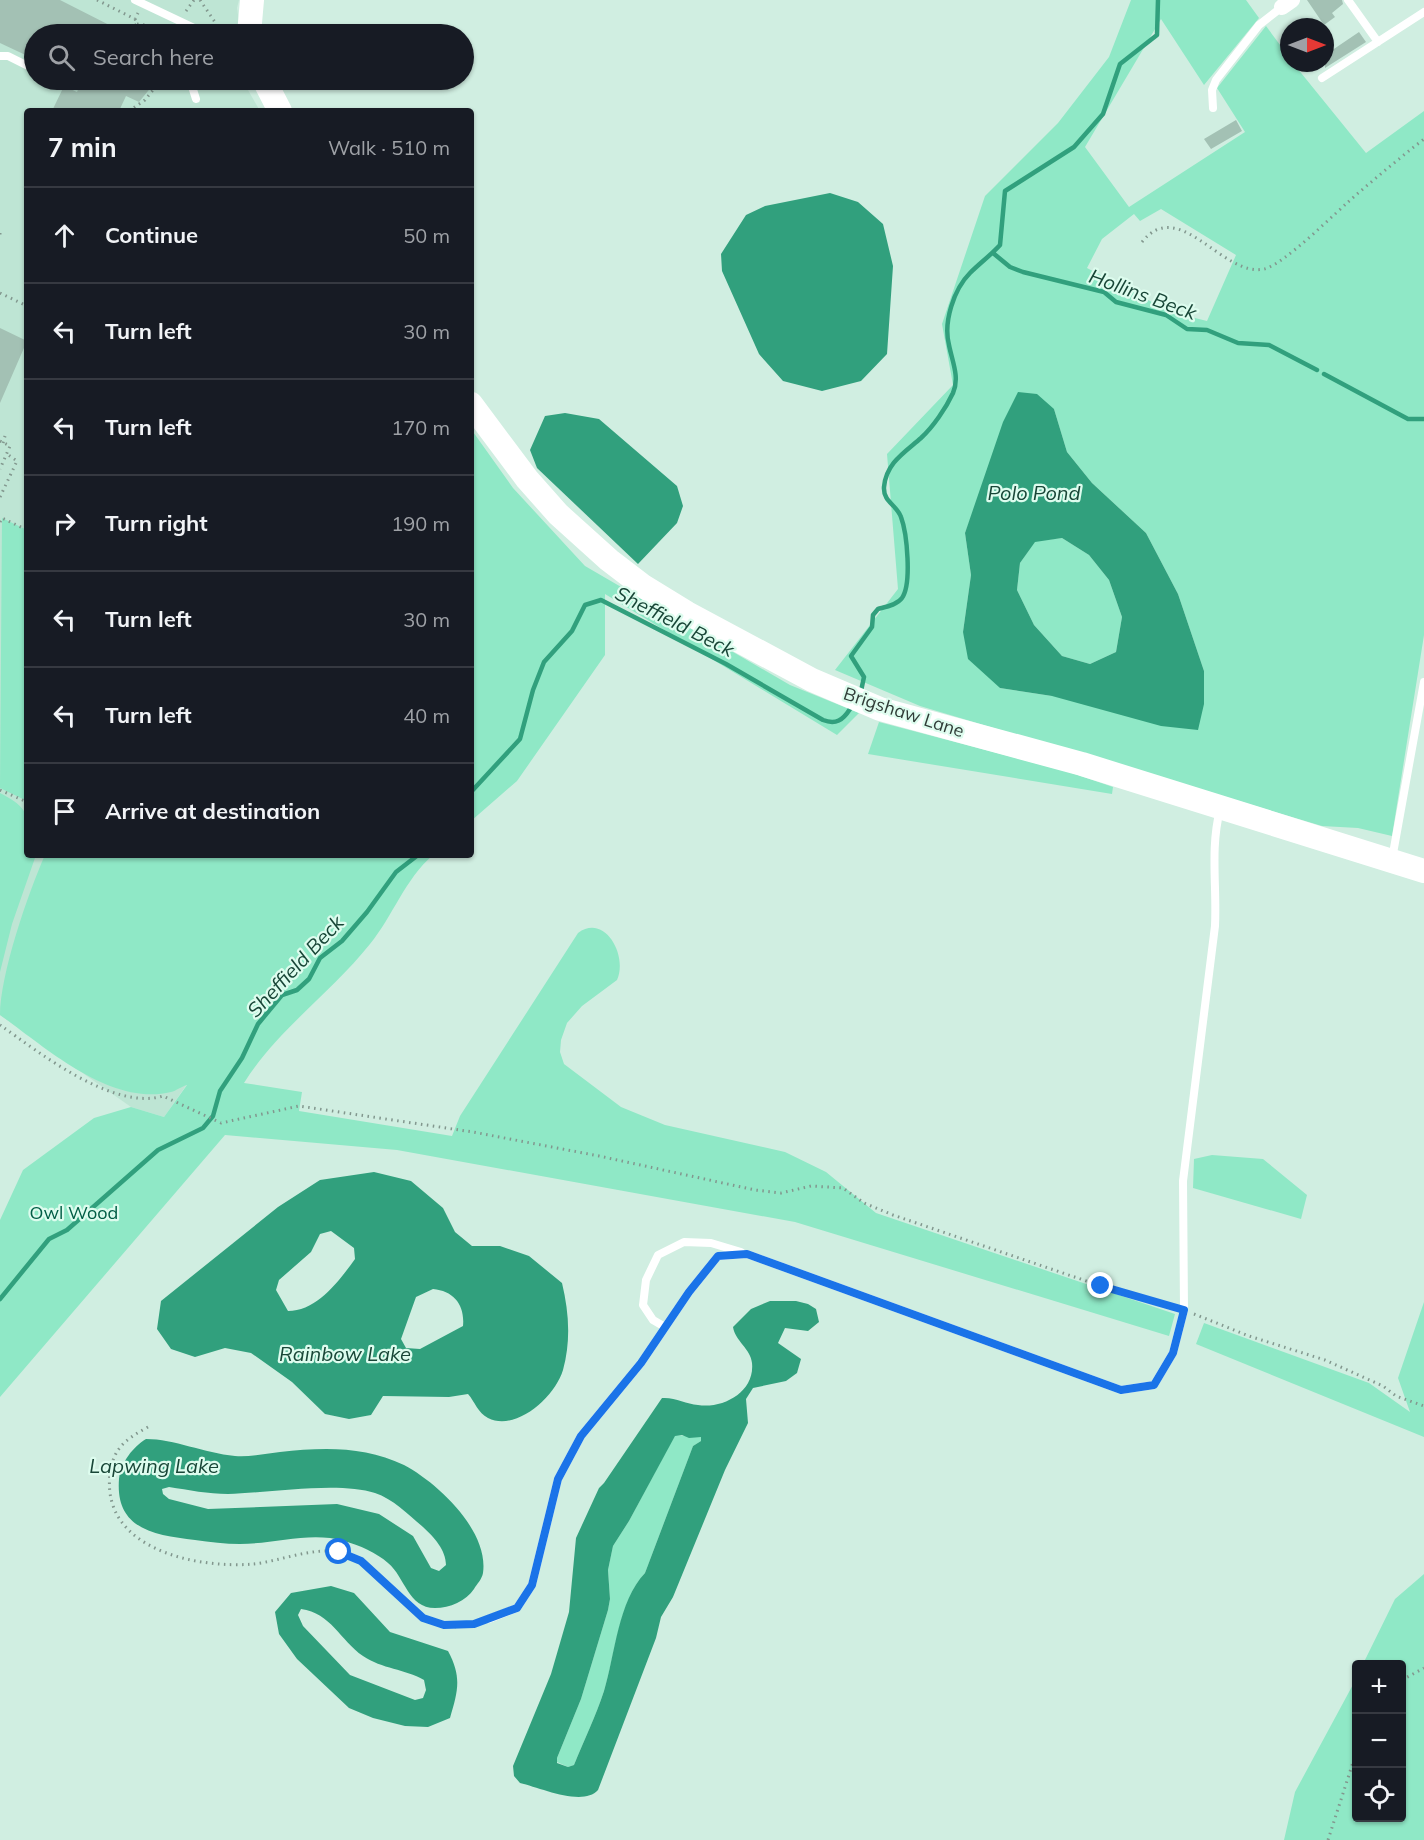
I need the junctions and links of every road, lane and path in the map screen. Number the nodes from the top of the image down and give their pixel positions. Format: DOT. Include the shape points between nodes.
graph roads {
  1 [pos="97,0"];
  2 [pos="200,0"];
  3 [pos="252,0"];
  4 [pos="1348,0"];
  5 [pos="139,2"];
  6 [pos="1287,4"];
  7 [pos="1424,12"];
  8 [pos="135,19"];
  9 [pos="137,24"];
  10 [pos="182,24"];
  11 [pos="216,24"];
  12 [pos="250,24"];
  13 [pos="1378,42"];
  14 [pos="0,56"];
  15 [pos="24,64"];
  16 [pos="1322,78"];
  17 [pos="152,90"];
  18 [pos="193,90"];
  19 [pos="269,90"];
  20 [pos="196,99"];
  21 [pos="133,108"];
  22 [pos="278,108"];
  23 [pos="1214,108"];
  24 [pos="1424,139"];
  25 [pos="1142,242"];
  26 [pos="0,293"];
  27 [pos="24,305"];
  28 [pos="474,408"];
  29 [pos="5,436"];
  30 [pos="1,442"];
  31 [pos="7,454"];
  32 [pos="0,469"];
  33 [pos="0,497"];
  34 [pos="1,519"];
  35 [pos="24,529"];
  36 [pos="1424,682"];
  37 [pos="0,790"];
  38 [pos="24,801"];
  39 [pos="1220,807"];
  40 [pos="1392,860"];
  41 [pos="1424,871"];
  42 [pos="0,1025"];
  43 [pos="747,1254"];
  44 [pos="1184,1310"];
  45 [pos="665,1328"];
  46 [pos="1424,1406"];
  47 [pos="147,1427"];
  48 [pos="489,1619"];
  49 [pos="1424,1668"];
  50 [pos="1406,1677"];
  51 [pos="1352,1765"];
  52 [pos="1328,1840"];
  1 -- 8 [label="path"];
  2 -- 11 [label="path"];
  3 -- 12 [label="street"];
  4 -- 13 [label="lane"];
  5 -- 8 [label="path"];
  5 -- 10 [label="lane"];
  6 -- 23 [label="lane" via="1259,25 1216,80 1212,90"];
  7 -- 13 [label="lane"];
  8 -- 9 [label="path"];
  13 -- 16 [label="lane"];
  14 -- 15 [label="lane"];
  17 -- 21 [label="path"];
  18 -- 20 [label="lane"];
  19 -- 22 [label="street"];
  24 -- 25 [label="path" via="1308,238 1265,269 1250,270 1177,229 1157,229"];
  26 -- 27 [label="path"];
  28 -- 39 [label="street, Brigshaw Lane" via="558,514 609,560 687,613 812,681 880,709 1082,764"];
  29 -- 30 [label="path"];
  30 -- 31 [label="path" via="10,446"];
  31 -- 32 [label="path"];
  31 -- 33 [label="path" via="17,461"];
  34 -- 35 [label="path"];
  36 -- 40 [label="lane"];
  37 -- 38 [label="path"];
  39 -- 40 [label="street, Brigshaw Lane"];
  39 -- 44 [label="lane" via="1215,828 1215,926 1183,1181"];
  40 -- 41 [label="street, Brigshaw Lane"];
  42 -- 44 [label="path" via="48,1059 99,1087 147,1100 163,1096 213,1122 228,1124 299,1106 473,1132 755,1190 781,1193 811,1186 843,1188 864,1203 893,1215"];
  43 -- 44 [label="lane" via="1121,1390 1154,1385 1173,1353"];
  43 -- 45 [label="lane" via="718,1256"];
  43 -- 45 [label="lane" via="711,1243 684,1242 658,1255 646,1280 643,1305 653,1320"];
  44 -- 46 [label="path" via="1325,1360"];
  45 -- 48 [label="lane" via="581,1436 558,1479 532,1585 517,1608"];
  47 -- 48 [label="path" via="123,1441 111,1464 108,1488 116,1517 135,1538 169,1556 213,1562 255,1564 283,1556 339,1552 361,1561 423,1618 444,1625"];
  49 -- 50 [label="path"];
  51 -- 52 [label="path"];
}
